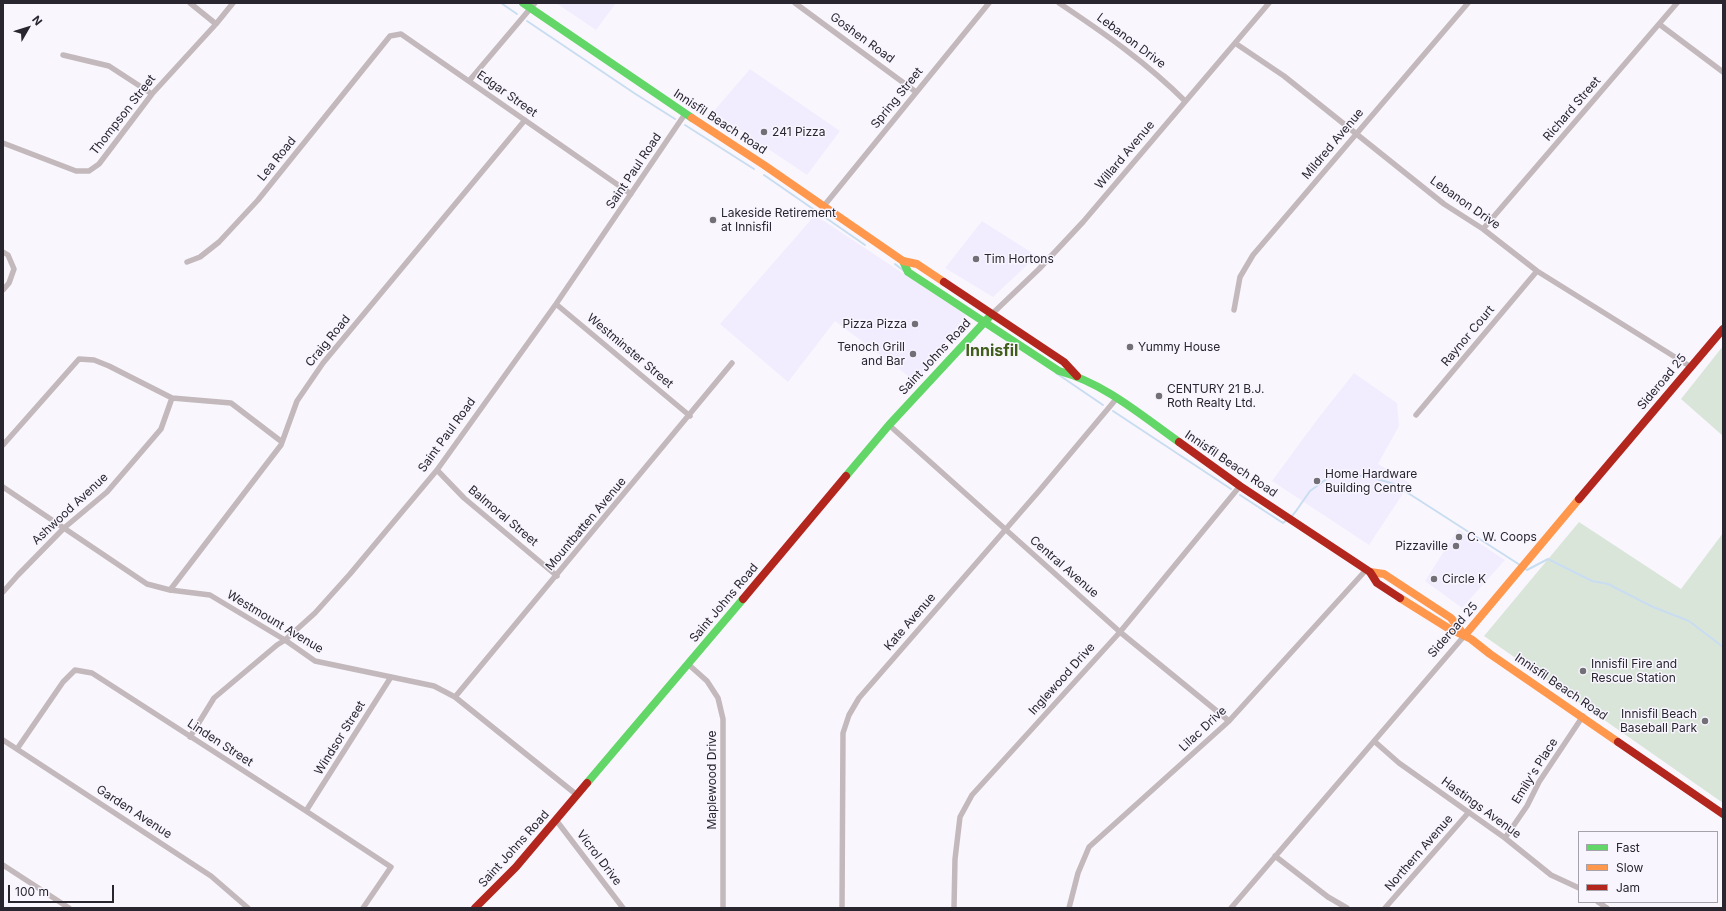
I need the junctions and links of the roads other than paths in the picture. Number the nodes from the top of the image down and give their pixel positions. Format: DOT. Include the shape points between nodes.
graph roads {
  1 [pos="190,3"];
  2 [pos="233,3"];
  3 [pos="523,3"];
  4 [pos="795,3"];
  5 [pos="990,3"];
  6 [pos="1059,3"];
  7 [pos="1269,3"];
  8 [pos="1468,3"];
  9 [pos="1677,3"];
  10 [pos="533,6"];
  11 [pos="216,24"];
  12 [pos="1659,24"];
  13 [pos="1236,43"];
  14 [pos="64,55"];
  15 [pos="374,58"];
  16 [pos="1723,72"];
  17 [pos="469,81"];
  18 [pos="916,92"];
  19 [pos="152,94"];
  20 [pos="1185,101"];
  21 [pos="685,114"];
  22 [pos="525,120"];
  23 [pos="1356,134"];
  24 [pos="3,142"];
  25 [pos="631,194"];
  26 [pos="823,207"];
  27 [pos="1483,229"];
  28 [pos="3,252"];
  29 [pos="902,261"];
  30 [pos="187,262"];
  31 [pos="1537,270"];
  32 [pos="3,290"];
  33 [pos="556,304"];
  34 [pos="1234,310"];
  35 [pos="992,314"];
  36 [pos="984,321"];
  37 [pos="1722,332"];
  38 [pos="732,363"];
  39 [pos="1691,367"];
  40 [pos="1077,376"];
  41 [pos="172,398"];
  42 [pos="1117,398"];
  43 [pos="1416,415"];
  44 [pos="690,416"];
  45 [pos="889,425"];
  46 [pos="282,442"];
  47 [pos="3,445"];
  48 [pos="437,470"];
  49 [pos="3,486"];
  50 [pos="1240,486"];
  51 [pos="64,528"];
  52 [pos="1004,529"];
  53 [pos="1368,571"];
  54 [pos="557,576"];
  55 [pos="170,590"];
  56 [pos="3,592"];
  57 [pos="1120,632"];
  58 [pos="1465,635"];
  59 [pos="286,640"];
  60 [pos="688,664"];
  61 [pos="392,677"];
  62 [pos="455,697"];
  63 [pos="1583,716"];
  64 [pos="1229,721"];
  65 [pos="190,736"];
  66 [pos="3,740"];
  67 [pos="1374,741"];
  68 [pos="17,749"];
  69 [pos="577,795"];
  70 [pos="306,811"];
  71 [pos="1469,812"];
  72 [pos="1723,814"];
  73 [pos="556,820"];
  74 [pos="1505,838"];
  75 [pos="1275,856"];
  76 [pos="3,865"];
  77 [pos="1578,888"];
  78 [pos="478,907"];
  79 [pos="69,908"];
  80 [pos="248,908"];
  81 [pos="363,908"];
  82 [pos="623,908"];
  83 [pos="723,908"];
  84 [pos="842,908"];
  85 [pos="954,908"];
  86 [pos="1069,908"];
  87 [pos="1231,908"];
  88 [pos="1347,908"];
  89 [pos="1385,908"];
  1 -- 11 [label="street"];
  2 -- 11 [label="street, Thompson Street"];
  3 -- 10 [label="main road, Innisfil Beach Road"];
  4 -- 18 [label="street, Goshen Road"];
  5 -- 18 [label="street, Spring Street"];
  6 -- 20 [label="street, Lebanon Drive" via="1118,43"];
  7 -- 13 [label="street, Willard Avenue"];
  8 -- 23 [label="street, Mildred Avenue"];
  9 -- 12 [label="street, Richard Street"];
  10 -- 17 [label="street"];
  10 -- 21 [label="main road, Innisfil Beach Road"];
  11 -- 19 [label="street, Thompson Street"];
  12 -- 16 [label="street"];
  12 -- 27 [label="street, Richard Street"];
  13 -- 20 [label="street, Willard Avenue"];
  13 -- 23 [label="street, Lebanon Drive" via="1284,76"];
  14 -- 19 [label="street" via="109,66"];
  15 -- 17 [label="street, Edgar Street" via="390,36 401,34"];
  15 -- 30 [label="street, Lea Road" via="258,200 219,242 200,257"];
  17 -- 22 [label="street, Edgar Street"];
  18 -- 26 [label="street, Spring Street"];
  19 -- 24 [label="street, Thompson Street" via="99,164 89,171 76,171"];
  20 -- 35 [label="street, Willard Avenue" via="1083,222"];
  21 -- 25 [label="street, Saint Paul Road"];
  21 -- 26 [label="main road, Innisfil Beach Road"];
  22 -- 25 [label="street, Edgar Street"];
  22 -- 46 [label="street, Craig Road" via="323,363 297,401"];
  23 -- 27 [label="street, Lebanon Drive" via="1444,204"];
  23 -- 34 [label="street, Mildred Avenue" via="1253,255 1240,277"];
  25 -- 33 [label="street, Saint Paul Road"];
  26 -- 29 [label="main road, Innisfil Beach Road"];
  27 -- 31 [label="street, Lebanon Drive"];
  28 -- 32 [label="street" via="8,255 14,269"];
  29 -- 35 [label="main road, Innisfil Beach Road" via="917,264"];
  29 -- 36 [label="main road, Innisfil Beach Road" via="908,272"];
  31 -- 39 [label="street, Lebanon Drive"];
  31 -- 43 [label="street, Raynor Court"];
  33 -- 44 [label="street, Westminster Street"];
  33 -- 48 [label="street, Saint Paul Road"];
  35 -- 36 [label="main road, Saint Johns Road"];
  35 -- 40 [label="main road, Innisfil Beach Road" via="1064,362"];
  36 -- 40 [label="main road, Innisfil Beach Road" via="1059,371"];
  36 -- 45 [label="main road, Saint Johns Road"];
  37 -- 39 [label="main road, Sideroad 25"];
  38 -- 44 [label="street, Mountbatten Avenue"];
  39 -- 58 [label="main road, Sideroad 25"];
  40 -- 42 [label="main road, Innisfil Beach Road"];
  41 -- 46 [label="street" via="231,403"];
  41 -- 47 [label="street" via="109,366 94,360 79,360"];
  41 -- 51 [label="street, Ashwood Avenue" via="160,429 107,492"];
  42 -- 50 [label="main road, Innisfil Beach Road"];
  42 -- 52 [label="street, Kate Avenue"];
  44 -- 54 [label="street, Mountbatten Avenue"];
  45 -- 52 [label="street, Central Avenue"];
  45 -- 60 [label="main road, Saint Johns Road"];
  46 -- 55 [label="street, Craig Road"];
  48 -- 54 [label="street, Balmoral Street" via="464,498"];
  48 -- 59 [label="street, Saint Paul Road" via="350,574 315,613"];
  49 -- 51 [label="street, Westmount Avenue"];
  50 -- 53 [label="main road, Innisfil Beach Road"];
  50 -- 57 [label="street, Inglewood Drive"];
  51 -- 55 [label="street, Westmount Avenue" via="147,584"];
  51 -- 56 [label="street, Ashwood Avenue"];
  52 -- 57 [label="street, Central Avenue"];
  52 -- 84 [label="street, Kate Avenue" via="859,698 849,715 843,733"];
  53 -- 58 [label="main road, Innisfil Beach Road" via="1384,574 1433,606 1451,618"];
  53 -- 64 [label="street, Lilac Drive"];
  54 -- 62 [label="street, Mountbatten Avenue"];
  55 -- 59 [label="street, Westmount Avenue" via="210,595"];
  57 -- 64 [label="street, Central Avenue"];
  57 -- 85 [label="street, Inglewood Drive" via="972,795 960,817 955,859"];
  58 -- 63 [label="main road, Innisfil Beach Road"];
  58 -- 67 [label="street, Sideroad 25"];
  59 -- 61 [label="street, Westmount Avenue" via="315,661"];
  59 -- 65 [label="street, Saint Paul Road" via="214,698"];
  60 -- 69 [label="main road, Saint Johns Road"];
  60 -- 83 [label="street, Maplewood Drive" via="707,681 718,698 723,719"];
  61 -- 62 [label="street, Westmount Avenue" via="434,686"];
  61 -- 70 [label="street, Windsor Street"];
  62 -- 69 [label="street, Westmount Avenue"];
  63 -- 72 [label="main road, Innisfil Beach Road"];
  63 -- 74 [label="street, Emily's Place"];
  64 -- 86 [label="street, Lilac Drive" via="1089,847 1078,873"];
  65 -- 68 [label="street, Linden Street" via="92,673 75,670 63,682"];
  65 -- 70 [label="street, Linden Street"];
  66 -- 68 [label="street, Garden Avenue"];
  67 -- 71 [label="street, Hastings Avenue" via="1399,763"];
  67 -- 75 [label="street, Sideroad 25"];
  68 -- 80 [label="street, Garden Avenue" via="211,876"];
  69 -- 73 [label="main road, Saint Johns Road"];
  70 -- 81 [label="street, Linden Street" via="391,867"];
  71 -- 74 [label="street, Hastings Avenue"];
  71 -- 89 [label="street, Northern Avenue"];
  73 -- 78 [label="main road, Saint Johns Road"];
  73 -- 82 [label="street, Vicrol Drive"];
  74 -- 77 [label="street, Hastings Avenue" via="1551,875"];
  75 -- 87 [label="street, Sideroad 25"];
  75 -- 88 [label="street"];
  76 -- 79 [label="street"];
}
